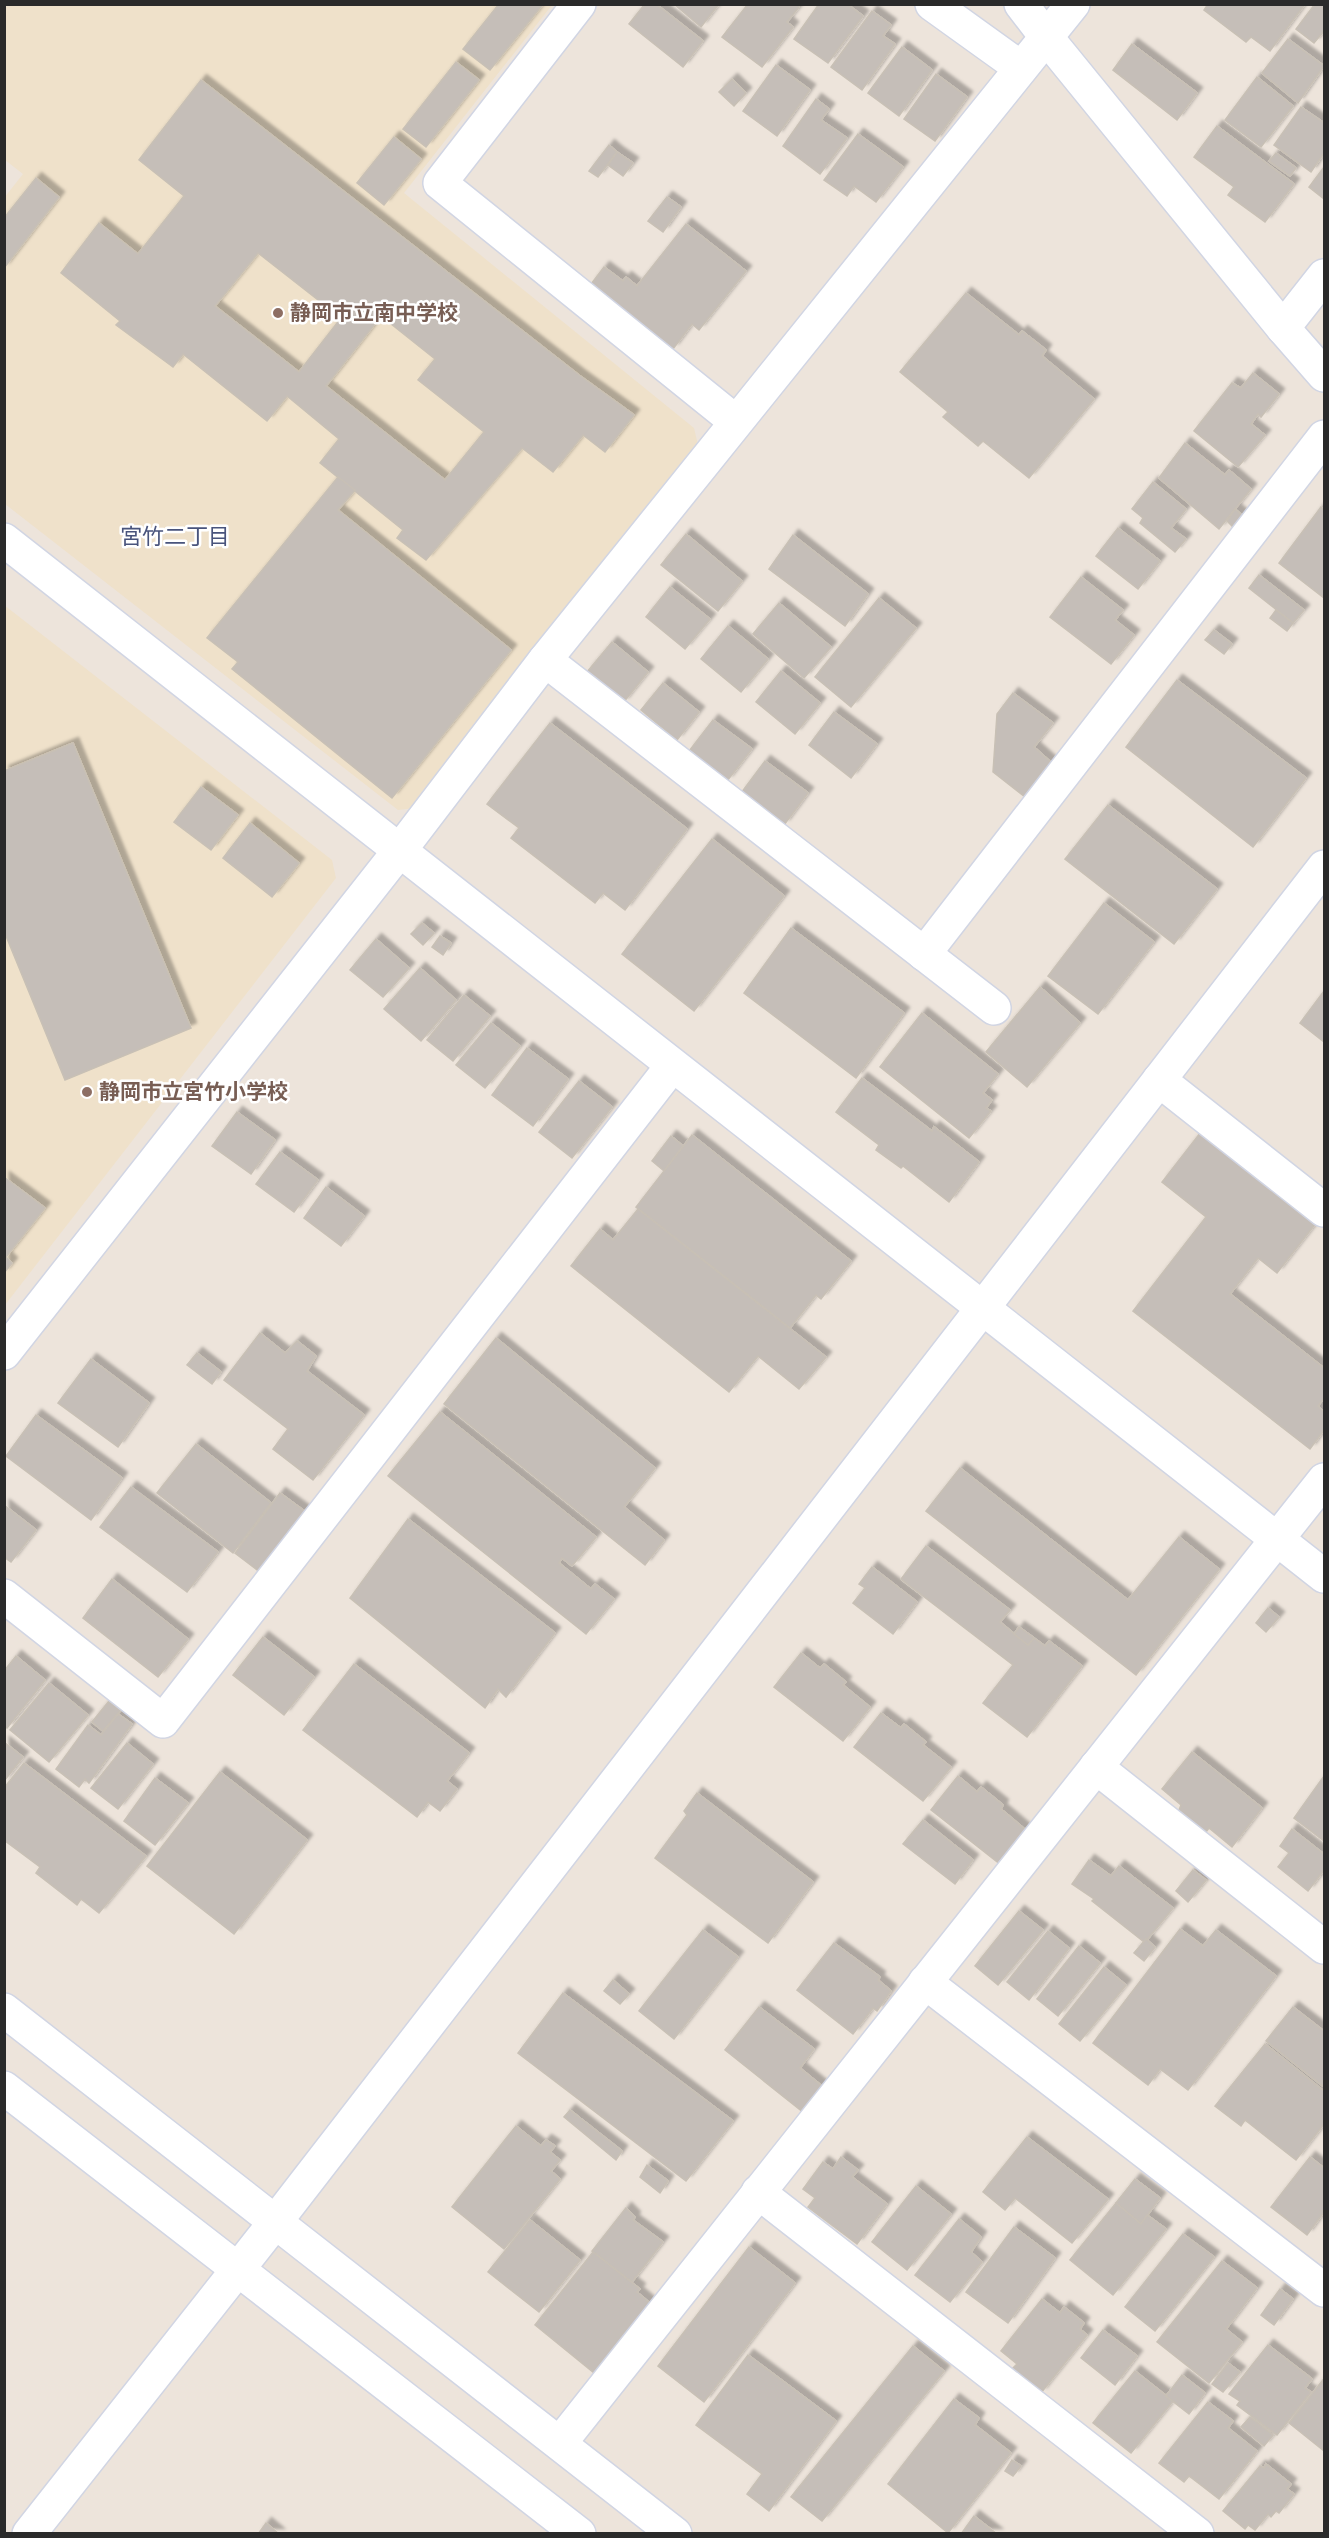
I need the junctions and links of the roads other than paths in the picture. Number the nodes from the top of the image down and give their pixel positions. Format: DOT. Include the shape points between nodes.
graph roads {
  1 [pos="579,4"];
  2 [pos="932,4"];
  3 [pos="1022,4"];
  4 [pos="1073,4"];
  5 [pos="1047,38"];
  6 [pos="1021,68"];
  7 [pos="1324,276"];
  8 [pos="1283,328"];
  9 [pos="1324,375"];
  10 [pos="735,421"];
  11 [pos="1324,437"];
  12 [pos="4,540"];
  13 [pos="545,660"];
  14 [pos="400,850"];
  15 [pos="1324,867"];
  16 [pos="924,954"];
  17 [pos="994,1008"];
  18 [pos="672,1066"];
  19 [pos="1159,1080"];
  20 [pos="1324,1210"];
  21 [pos="982,1308"];
  22 [pos="4,1353"];
  23 [pos="1324,1480"];
  24 [pos="1277,1539"];
  25 [pos="1324,1576"];
  26 [pos="4,1596"];
  27 [pos="1096,1767"];
  28 [pos="1324,1947"];
  29 [pos="925,1982"];
  30 [pos="4,2010"];
  31 [pos="4,2088"];
  32 [pos="758,2192"];
  33 [pos="276,2221"];
  34 [pos="237,2269"];
  35 [pos="1324,2290"];
  36 [pos="560,2443"];
  37 [pos="28,2534"];
  38 [pos="579,2534"];
  39 [pos="675,2534"];
  40 [pos="1197,2534"];
  1 -- 10 [label="street" via="440,183"];
  2 -- 6 [label="street"];
  3 -- 5 [label="street"];
  4 -- 5 [label="street"];
  5 -- 6 [label="street"];
  5 -- 8 [label="street"];
  6 -- 10 [label="street"];
  7 -- 8 [label="street"];
  8 -- 9 [label="street"];
  10 -- 13 [label="street"];
  11 -- 16 [label="street"];
  12 -- 14 [label="street"];
  13 -- 14 [label="street"];
  13 -- 16 [label="street"];
  14 -- 18 [label="street"];
  14 -- 22 [label="street"];
  15 -- 19 [label="street"];
  16 -- 17 [label="street"];
  18 -- 21 [label="street"];
  18 -- 26 [label="street" via="164,1721"];
  19 -- 20 [label="street"];
  19 -- 21 [label="street"];
  21 -- 24 [label="street"];
  21 -- 33 [label="street"];
  23 -- 24 [label="street"];
  24 -- 25 [label="street"];
  24 -- 27 [label="street"];
  27 -- 28 [label="street"];
  27 -- 29 [label="street"];
  29 -- 32 [label="street"];
  29 -- 35 [label="street"];
  30 -- 33 [label="street"];
  31 -- 34 [label="street"];
  32 -- 36 [label="street"];
  32 -- 40 [label="street"];
  33 -- 34 [label="street"];
  33 -- 36 [label="street"];
  34 -- 37 [label="street"];
  34 -- 38 [label="street"];
  36 -- 39 [label="street"];
}
